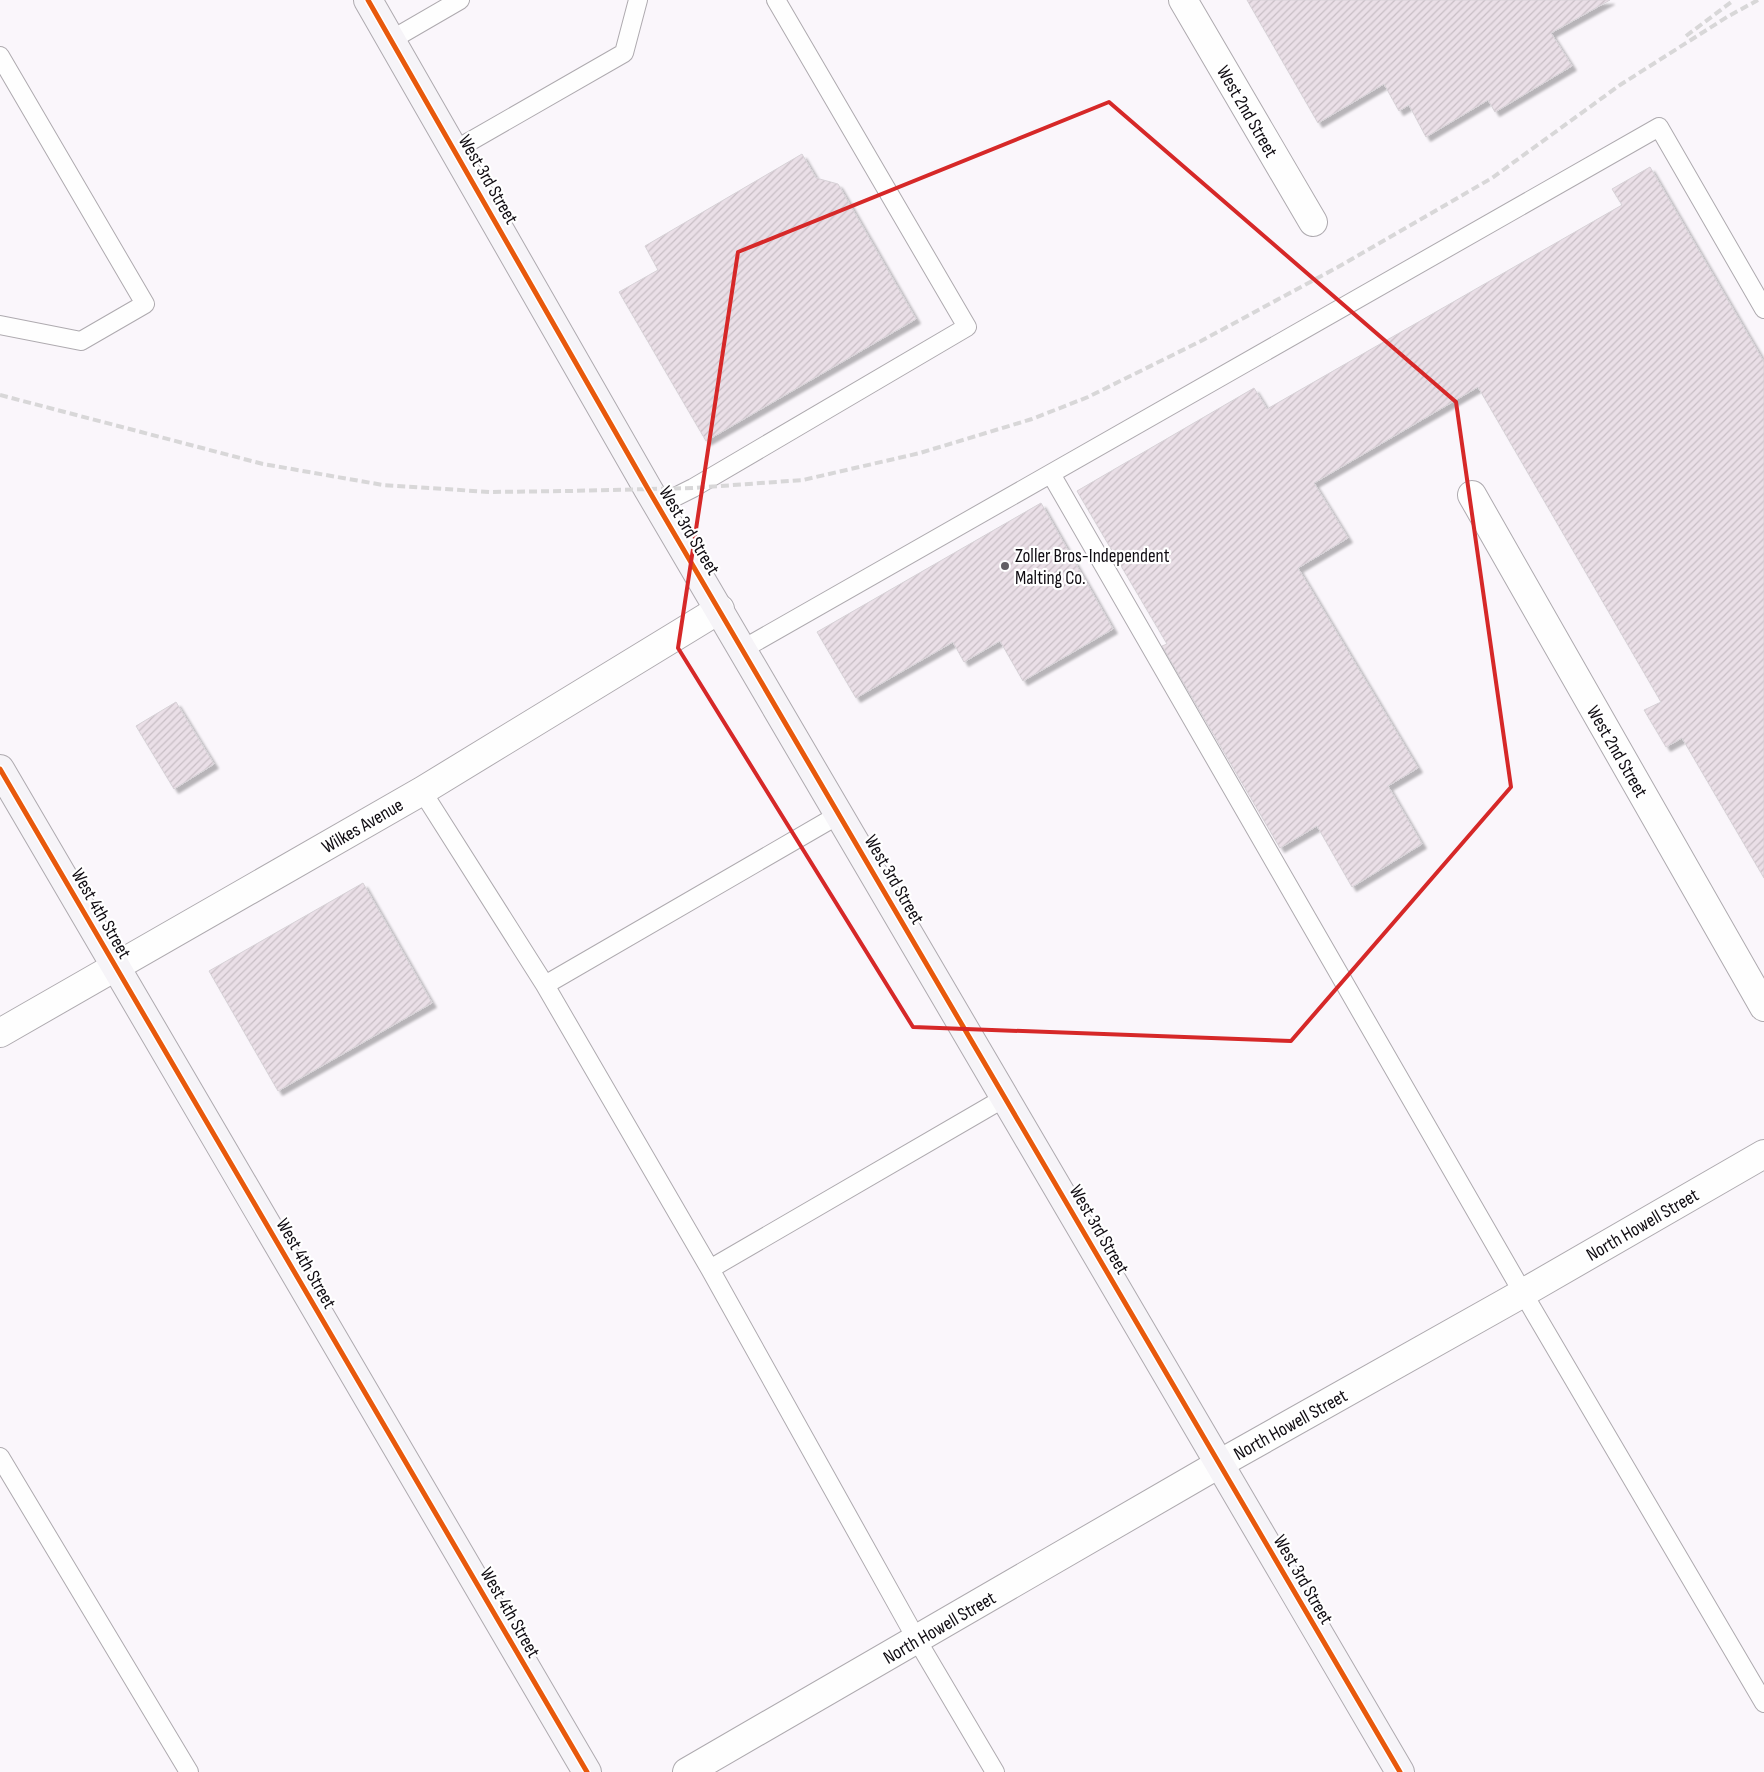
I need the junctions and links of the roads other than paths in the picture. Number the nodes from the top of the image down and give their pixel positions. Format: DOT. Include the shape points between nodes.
graph roads {
  1 [pos="368,0"];
  2 [pos="460,0"];
  3 [pos="638,0"];
  4 [pos="776,0"];
  5 [pos="1182,0"];
  6 [pos="391,40"];
  7 [pos="0,56"];
  8 [pos="455,150"];
  9 [pos="1313,222"];
  10 [pos="1764,309"];
  11 [pos="0,325"];
  12 [pos="1051,474"];
  13 [pos="1472,494"];
  14 [pos="659,505"];
  15 [pos="720,609"];
  16 [pos="743,649"];
  17 [pos="0,769"];
  18 [pos="422,791"];
  19 [pos="840,814"];
  20 [pos="116,967"];
  21 [pos="545,985"];
  22 [pos="1764,1007"];
  23 [pos="0,1033"];
  24 [pos="1006,1098"];
  25 [pos="1764,1154"];
  26 [pos="710,1269"];
  27 [pos="1523,1293"];
  28 [pos="0,1457"];
  29 [pos="1219,1464"];
  30 [pos="917,1640"];
  31 [pos="1764,1703"];
  32 [pos="189,1772"];
  33 [pos="588,1772"];
  34 [pos="687,1772"];
  35 [pos="995,1772"];
  36 [pos="1400,1772"];
  1 -- 6 [label="main road, West 3rd Street"];
  2 -- 6 [label="lane"];
  3 -- 8 [label="lane" via="624,53"];
  4 -- 14 [label="lane" via="967,327"];
  5 -- 9 [label="street, West 2nd Street"];
  6 -- 8 [label="main road, West 3rd Street"];
  7 -- 11 [label="lane" via="144,304 81,341"];
  8 -- 14 [label="main road, West 3rd Street"];
  10 -- 12 [label="lane" via="1659,127"];
  12 -- 16 [label="lane"];
  12 -- 27 [label="lane"];
  13 -- 22 [label="street, West 2nd Street"];
  14 -- 15 [label="main road, West 3rd Street"];
  15 -- 16 [label="main road, West 3rd Street"];
  15 -- 18 [label="street, Wilkes Avenue"];
  16 -- 19 [label="main road, West 3rd Street"];
  17 -- 20 [label="main road, West 4th Street"];
  18 -- 20 [label="street, Wilkes Avenue"];
  18 -- 21 [label="lane"];
  19 -- 21 [label="lane"];
  19 -- 24 [label="main road, West 3rd Street"];
  20 -- 23 [label="street, Wilkes Avenue"];
  20 -- 33 [label="main road, West 4th Street"];
  21 -- 26 [label="lane"];
  24 -- 26 [label="lane"];
  24 -- 29 [label="main road, West 3rd Street"];
  25 -- 27 [label="street, North Howell Street"];
  26 -- 30 [label="lane"];
  27 -- 29 [label="street, North Howell Street"];
  27 -- 31 [label="lane"];
  28 -- 32 [label="lane"];
  29 -- 30 [label="street, North Howell Street"];
  29 -- 36 [label="main road, West 3rd Street"];
  30 -- 34 [label="street, North Howell Street"];
  30 -- 35 [label="lane"];
}
